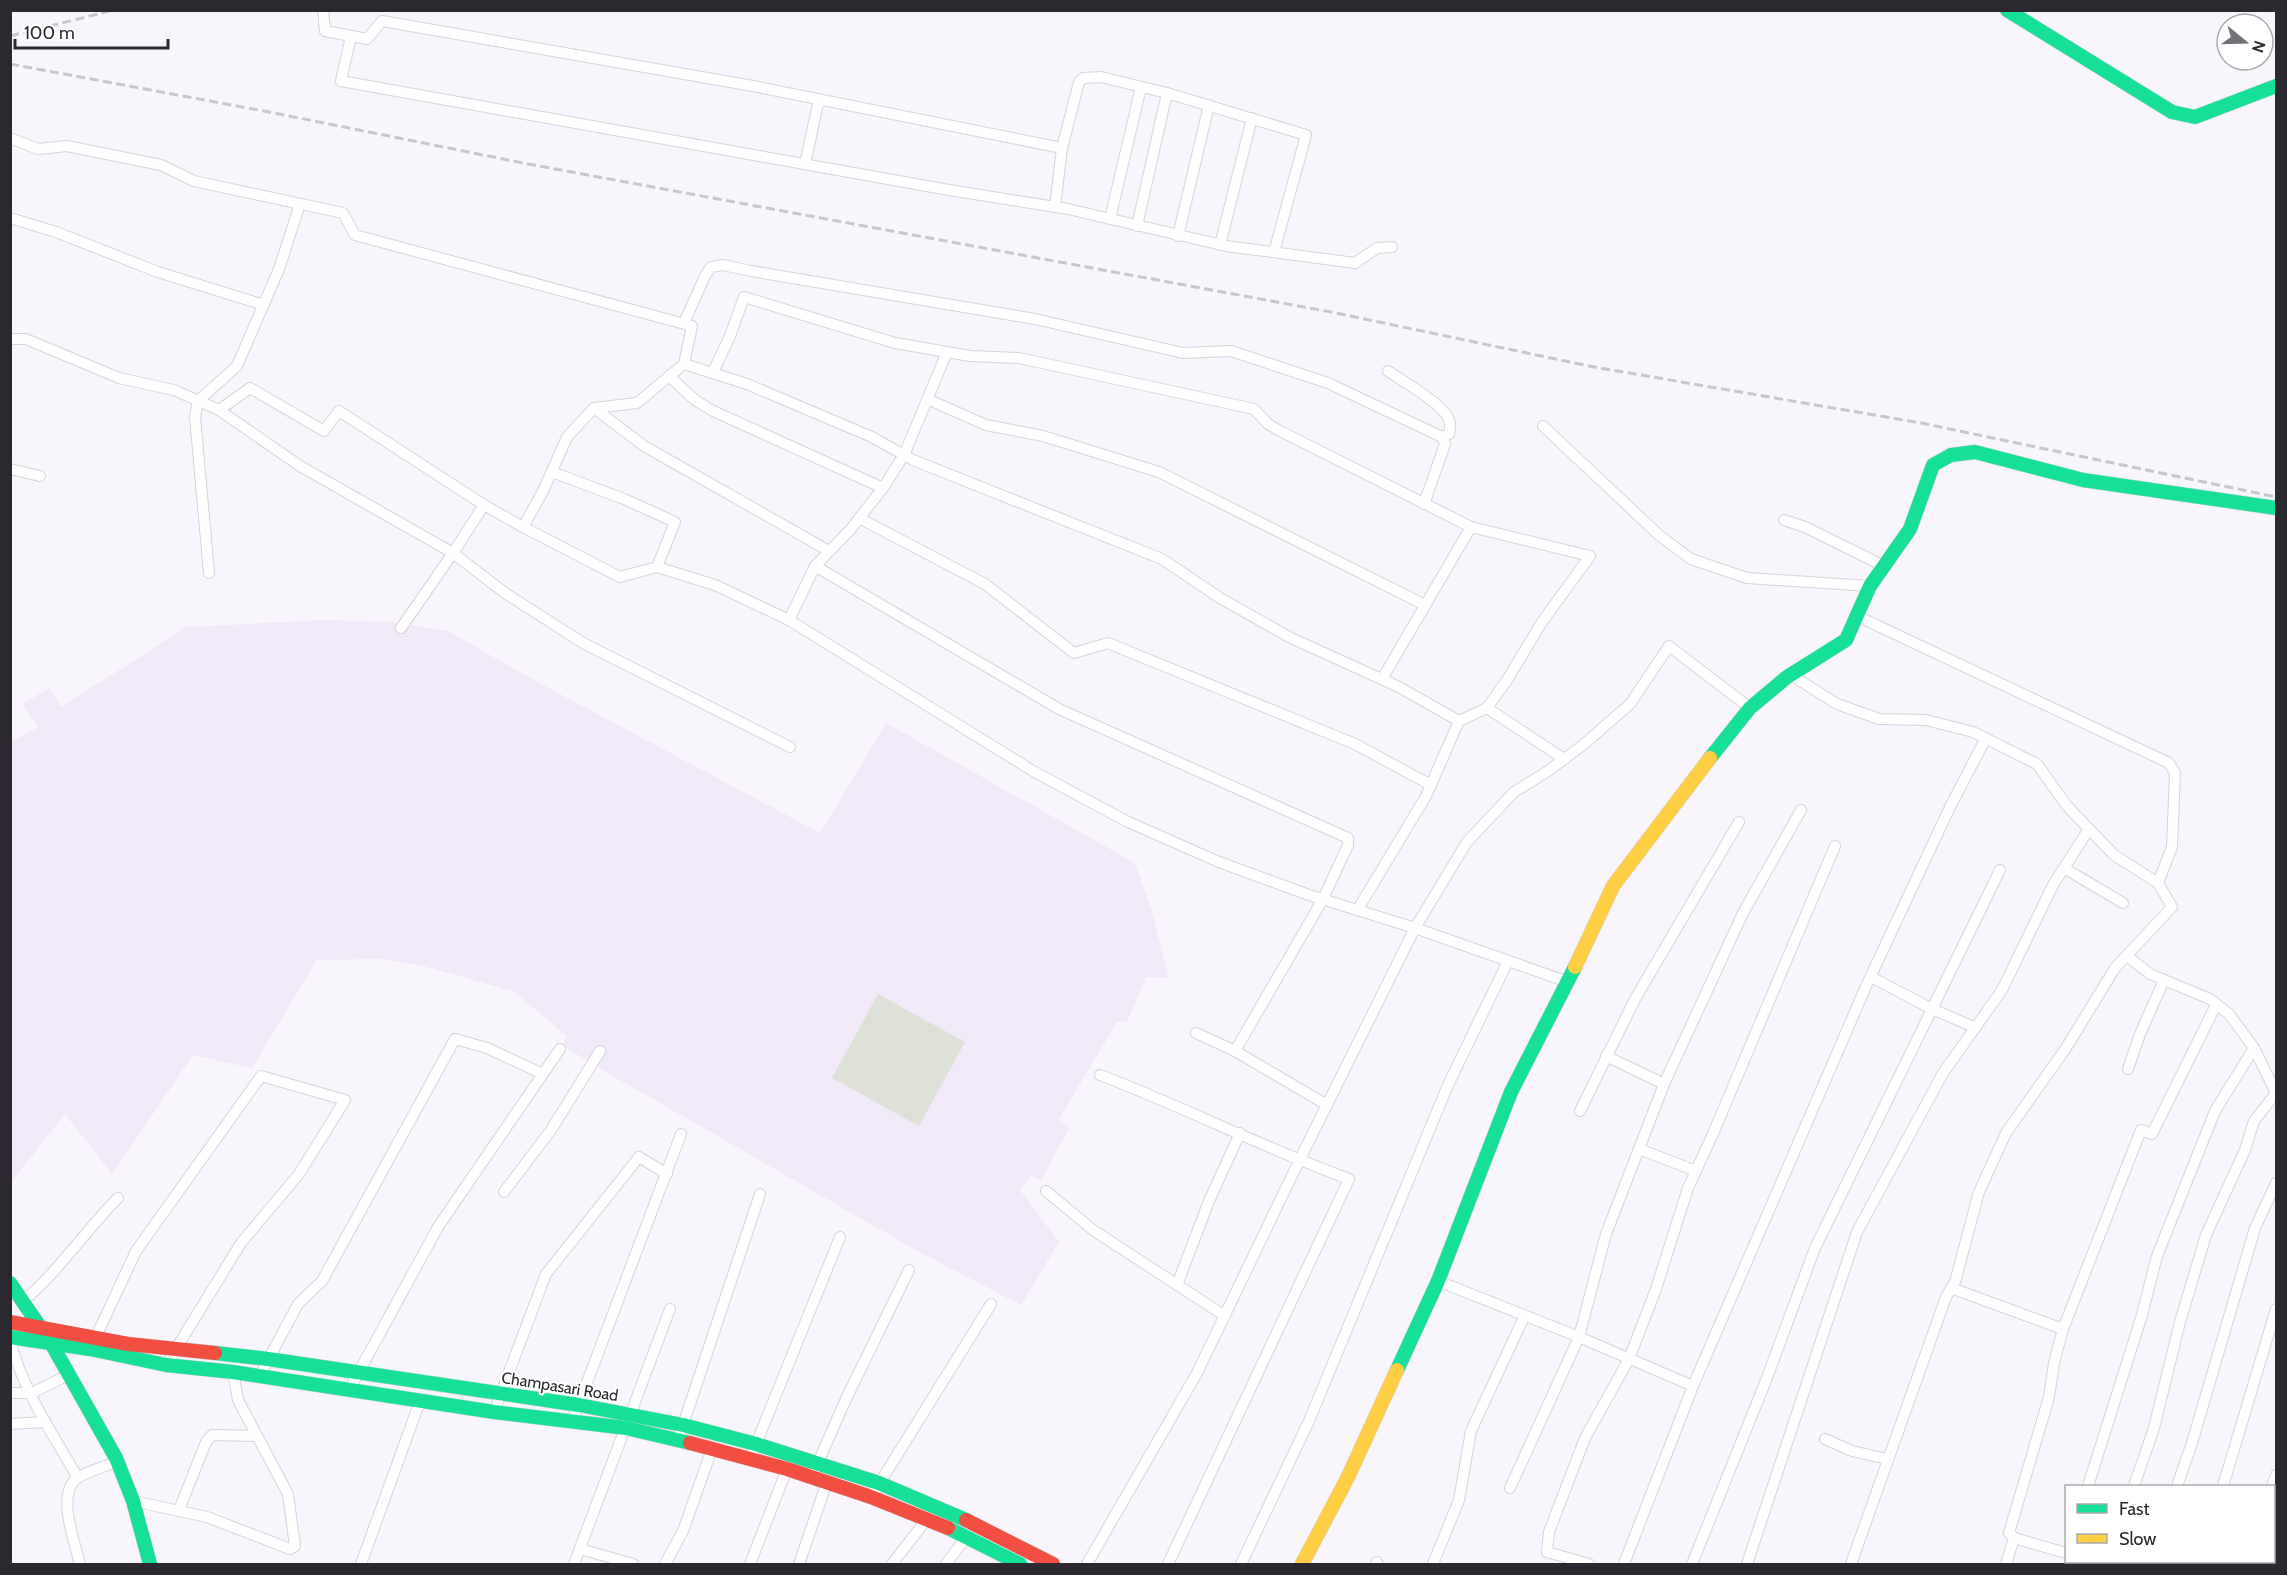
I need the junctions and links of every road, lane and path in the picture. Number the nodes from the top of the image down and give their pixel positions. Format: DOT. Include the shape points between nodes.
graph roads {
  1 [pos="323,10"];
  2 [pos="2007,10"];
  3 [pos="351,36"];
  4 [pos="2277,86"];
  5 [pos="1141,87"];
  6 [pos="1167,93"];
  7 [pos="819,99"];
  8 [pos="1209,105"];
  9 [pos="1252,118"];
  10 [pos="10,138"];
  11 [pos="1062,148"];
  12 [pos="805,164"];
  13 [pos="300,204"];
  14 [pos="1055,207"];
  15 [pos="10,218"];
  16 [pos="1110,219"];
  17 [pos="1137,226"];
  18 [pos="1178,236"];
  19 [pos="1220,245"];
  20 [pos="1392,247"];
  21 [pos="1274,252"];
  22 [pos="264,305"];
  23 [pos="684,323"];
  24 [pos="10,339"];
  25 [pos="947,352"];
  26 [pos="684,364"];
  27 [pos="1388,371"];
  28 [pos="713,372"];
  29 [pos="669,376"];
  30 [pos="927,399"];
  31 [pos="198,400"];
  32 [pos="594,408"];
  33 [pos="219,410"];
  34 [pos="1543,426"];
  35 [pos="1442,437"];
  36 [pos="904,454"];
  37 [pos="10,469"];
  38 [pos="552,472"];
  39 [pos="40,477"];
  40 [pos="883,488"];
  41 [pos="1424,504"];
  42 [pos="484,505"];
  43 [pos="2277,508"];
  44 [pos="859,518"];
  45 [pos="1784,520"];
  46 [pos="523,527"];
  47 [pos="1471,527"];
  48 [pos="830,551"];
  49 [pos="453,553"];
  50 [pos="815,566"];
  51 [pos="1884,566"];
  52 [pos="657,567"];
  53 [pos="209,573"];
  54 [pos="1870,586"];
  55 [pos="1425,605"];
  56 [pos="1857,616"];
  57 [pos="789,620"];
  58 [pos="401,628"];
  59 [pos="1791,675"];
  60 [pos="1382,679"];
  61 [pos="1487,708"];
  62 [pos="1750,708"];
  63 [pos="1459,721"];
  64 [pos="1986,738"];
  65 [pos="790,747"];
  66 [pos="1564,759"];
  67 [pos="1431,785"];
  68 [pos="1801,810"];
  69 [pos="1739,822"];
  70 [pos="2089,829"];
  71 [pos="1835,846"];
  72 [pos="2064,868"];
  73 [pos="2000,870"];
  74 [pos="2157,883"];
  75 [pos="1323,899"];
  76 [pos="2123,903"];
  77 [pos="1358,909"];
  78 [pos="1415,928"];
  79 [pos="2127,956"];
  80 [pos="1508,961"];
  81 [pos="1871,977"];
  82 [pos="2164,980"];
  83 [pos="1568,982"];
  84 [pos="2217,1005"];
  85 [pos="1932,1009"];
  86 [pos="1974,1027"];
  87 [pos="1196,1033"];
  88 [pos="2254,1048"];
  89 [pos="560,1049"];
  90 [pos="600,1051"];
  91 [pos="1235,1051"];
  92 [pos="1605,1056"];
  93 [pos="2128,1069"];
  94 [pos="543,1074"];
  95 [pos="1100,1075"];
  96 [pos="1664,1084"];
  97 [pos="2276,1093"];
  98 [pos="1327,1105"];
  99 [pos="1580,1111"];
  100 [pos="1240,1133"];
  101 [pos="681,1134"];
  102 [pos="1639,1149"];
  103 [pos="1299,1161"];
  104 [pos="1696,1171"];
  105 [pos="667,1174"];
  106 [pos="2277,1183"];
  107 [pos="1046,1191"];
  108 [pos="504,1192"];
  109 [pos="760,1194"];
  110 [pos="118,1198"];
  111 [pos="840,1237"];
  112 [pos="909,1270"];
  113 [pos="1438,1281"];
  114 [pos="10,1283"];
  115 [pos="1177,1285"];
  116 [pos="1951,1288"];
  117 [pos="23,1301"];
  118 [pos="992,1304"];
  119 [pos="670,1309"];
  120 [pos="2277,1309"];
  121 [pos="1224,1316"];
  122 [pos="1524,1317"];
  123 [pos="10,1322"];
  124 [pos="40,1326"];
  125 [pos="2063,1329"];
  126 [pos="10,1337"];
  127 [pos="1580,1337"];
  128 [pos="10,1341"];
  129 [pos="51,1343"];
  130 [pos="94,1343"];
  131 [pos="175,1350"];
  132 [pos="268,1359"];
  133 [pos="1629,1359"];
  134 [pos="166,1365"];
  135 [pos="233,1372"];
  136 [pos="359,1372"];
  137 [pos="68,1375"];
  138 [pos="259,1377"];
  139 [pos="1692,1386"];
  140 [pos="349,1390"];
  141 [pos="10,1392"];
  142 [pos="29,1394"];
  143 [pos="501,1394"];
  144 [pos="420,1401"];
  145 [pos="579,1405"];
  146 [pos="494,1412"];
  147 [pos="631,1414"];
  148 [pos="45,1422"];
  149 [pos="572,1422"];
  150 [pos="10,1424"];
  151 [pos="683,1425"];
  152 [pos="626,1428"];
  153 [pos="257,1436"];
  154 [pos="1825,1439"];
  155 [pos="678,1440"];
  156 [pos="756,1444"];
  157 [pos="712,1449"];
  158 [pos="750,1458"];
  159 [pos="1887,1459"];
  160 [pos="117,1461"];
  161 [pos="818,1463"];
  162 [pos="787,1469"];
  163 [pos="812,1476"];
  164 [pos="78,1478"];
  165 [pos="827,1482"];
  166 [pos="879,1483"];
  167 [pos="2088,1485"];
  168 [pos="2134,1485"];
  169 [pos="2177,1485"];
  170 [pos="2223,1485"];
  171 [pos="1510,1488"];
  172 [pos="871,1497"];
  173 [pos="133,1501"];
  174 [pos="179,1510"];
  175 [pos="927,1519"];
  176 [pos="967,1536"];
  177 [pos="2016,1539"];
  178 [pos="580,1548"];
  179 [pos="2065,1551"];
  180 [pos="1005,1561"];
  181 [pos="80,1564"];
  182 [pos="150,1564"];
  183 [pos="361,1564"];
  184 [pos="574,1564"];
  185 [pos="633,1564"];
  186 [pos="665,1564"];
  187 [pos="750,1564"];
  188 [pos="799,1564"];
  189 [pos="892,1564"];
  190 [pos="946,1564"];
  191 [pos="1020,1564"];
  192 [pos="1053,1564"];
  193 [pos="1087,1564"];
  194 [pos="1168,1564"];
  195 [pos="1241,1564"];
  196 [pos="1302,1564"];
  197 [pos="1433,1564"];
  198 [pos="1589,1564"];
  199 [pos="1624,1564"];
  200 [pos="1692,1564"];
  201 [pos="1747,1564"];
  202 [pos="1851,1564"];
  203 [pos="2006,1564"];
  1 -- 3 [label="street" via="325,31"];
  2 -- 4 [label="main road" via="2172,112 2195,117"];
  3 -- 7 [label="street" via="367,39 382,21"];
  3 -- 12 [label="street" via="341,81"];
  5 -- 6 [label="street"];
  5 -- 11 [label="street" via="1101,77 1083,78"];
  5 -- 16 [label="street"];
  6 -- 8 [label="street"];
  6 -- 17 [label="street"];
  7 -- 11 [label="street"];
  7 -- 12 [label="street"];
  8 -- 9 [label="street"];
  8 -- 18 [label="street"];
  9 -- 19 [label="street"];
  9 -- 21 [label="street" via="1306,135"];
  10 -- 13 [label="street" via="38,149 67,146 161,165 194,181"];
  11 -- 14 [label="street"];
  12 -- 14 [label="street"];
  13 -- 22 [label="street"];
  13 -- 23 [label="street" via="343,213 355,235"];
  14 -- 16 [label="street"];
  15 -- 22 [label="street" via="158,272"];
  16 -- 17 [label="street"];
  17 -- 18 [label="street"];
  18 -- 19 [label="street"];
  19 -- 21 [label="street"];
  20 -- 21 [label="street" via="1377,248 1355,263"];
  22 -- 31 [label="street" via="237,366"];
  23 -- 26 [label="street" via="692,326"];
  23 -- 35 [label="street" via="711,267 723,265 1035,319 1183,353 1231,351 1328,383"];
  24 -- 31 [label="street" via="26,339 119,378 174,390"];
  25 -- 28 [label="street" via="895,344 744,297"];
  25 -- 30 [label="street"];
  25 -- 41 [label="street" via="1019,358 1254,409 1280,432"];
  26 -- 28 [label="street"];
  26 -- 29 [label="street"];
  27 -- 35 [label="street" via="1446,413 1449,434"];
  28 -- 36 [label="street"];
  29 -- 32 [label="street" via="637,403"];
  29 -- 40 [label="street" via="713,411"];
  30 -- 36 [label="street"];
  30 -- 55 [label="street" via="986,425 1043,436 1159,472"];
  31 -- 33 [label="street"];
  31 -- 53 [label="street" via="195,417"];
  32 -- 38 [label="street" via="567,437"];
  32 -- 48 [label="street" via="644,446"];
  33 -- 42 [label="street" via="250,388 324,431 339,411"];
  33 -- 49 [label="street" via="300,466"];
  34 -- 54 [label="street" via="1660,536 1691,559 1747,578"];
  35 -- 41 [label="street" via="1445,444"];
  36 -- 40 [label="street"];
  36 -- 60 [label="street" via="1162,559 1291,638"];
  37 -- 39 [label="street"];
  38 -- 46 [label="street"];
  38 -- 52 [label="street" via="675,522"];
  40 -- 44 [label="street"];
  41 -- 47 [label="street"];
  42 -- 46 [label="street"];
  42 -- 49 [label="street"];
  43 -- 51 [label="main road" via="2083,480 1975,452 1951,455 1933,465 1910,529"];
  44 -- 48 [label="street"];
  44 -- 67 [label="street" via="985,584 1074,653 1108,643 1355,744"];
  45 -- 51 [label="street"];
  46 -- 52 [label="street" via="620,578"];
  47 -- 55 [label="street"];
  47 -- 61 [label="street" via="1590,556 1542,621"];
  48 -- 50 [label="street"];
  49 -- 58 [label="street"];
  49 -- 65 [label="street" via="505,593 583,643"];
  50 -- 57 [label="street"];
  50 -- 75 [label="street" via="1059,709 1348,838"];
  51 -- 54 [label="main road"];
  52 -- 57 [label="street" via="715,585"];
  54 -- 56 [label="main road"];
  55 -- 60 [label="street"];
  56 -- 59 [label="main road" via="1846,640"];
  56 -- 74 [label="street" via="2169,763 2175,773 2172,847"];
  57 -- 75 [label="street" via="1033,771 1126,821 1219,862"];
  59 -- 62 [label="main road"];
  59 -- 64 [label="street" via="1837,704 1879,719 1926,720"];
  60 -- 63 [label="street"];
  61 -- 63 [label="street"];
  61 -- 66 [label="street"];
  62 -- 66 [label="street" via="1668,646 1630,704"];
  62 -- 83 [label="main road" via="1613,886"];
  63 -- 67 [label="street"];
  64 -- 70 [label="street" via="2037,764"];
  64 -- 81 [label="street"];
  66 -- 78 [label="street" via="1514,792 1467,842"];
  67 -- 77 [label="street"];
  68 -- 96 [label="street" via="1743,913"];
  69 -- 92 [label="street"];
  70 -- 72 [label="street"];
  70 -- 74 [label="street" via="2114,855"];
  71 -- 104 [label="street"];
  72 -- 76 [label="street"];
  72 -- 86 [label="street" via="2002,990"];
  73 -- 85 [label="street"];
  74 -- 79 [label="street" via="2172,907"];
  75 -- 77 [label="street"];
  75 -- 91 [label="street"];
  77 -- 78 [label="street"];
  78 -- 80 [label="street"];
  78 -- 98 [label="street"];
  79 -- 82 [label="street"];
  79 -- 116 [label="street" via="2115,968 2066,1048 2006,1133 1979,1191"];
  80 -- 83 [label="street"];
  80 -- 195 [label="street" via="1448,1084 1309,1421"];
  81 -- 85 [label="street"];
  81 -- 139 [label="street"];
  82 -- 84 [label="street"];
  82 -- 93 [label="street"];
  83 -- 113 [label="main road" via="1511,1092"];
  84 -- 88 [label="street" via="2229,1014"];
  84 -- 125 [label="street" via="2152,1134 2141,1130"];
  85 -- 86 [label="street"];
  85 -- 200 [label="street" via="1815,1248"];
  86 -- 201 [label="street" via="1943,1073 1857,1232"];
  87 -- 91 [label="street"];
  88 -- 97 [label="street"];
  88 -- 167 [label="street" via="2215,1111 2157,1256"];
  89 -- 94 [label="street"];
  90 -- 108 [label="street" via="550,1130"];
  91 -- 98 [label="street"];
  92 -- 96 [label="street"];
  92 -- 99 [label="street"];
  94 -- 132 [label="street" via="487,1048 455,1039 322,1281 298,1304"];
  94 -- 136 [label="street" via="438,1227"];
  95 -- 100 [label="street"];
  96 -- 102 [label="street"];
  97 -- 168 [label="street" via="2254,1121 2206,1235 2154,1428"];
  98 -- 103 [label="street"];
  100 -- 103 [label="street"];
  100 -- 115 [label="street"];
  101 -- 105 [label="street"];
  102 -- 104 [label="street"];
  102 -- 127 [label="street" via="1606,1234"];
  103 -- 121 [label="street"];
  103 -- 194 [label="street" via="1349,1179"];
  104 -- 133 [label="street"];
  105 -- 143 [label="street" via="639,1157 546,1274"];
  105 -- 145 [label="street"];
  106 -- 169 [label="street" via="2255,1228"];
  107 -- 115 [label="street" via="1093,1230"];
  109 -- 151 [label="street"];
  110 -- 117 [label="street" via="47,1281"];
  111 -- 156 [label="street"];
  112 -- 161 [label="street"];
  113 -- 122 [label="street"];
  113 -- 196 [label="main road" via="1347,1479"];
  114 -- 117 [label="main road"];
  115 -- 121 [label="street"];
  116 -- 125 [label="street"];
  116 -- 159 [label="street"];
  117 -- 124 [label="main road"];
  118 -- 166 [label="street"];
  119 -- 147 [label="street"];
  120 -- 170 [label="street"];
  121 -- 193 [label="street" via="1197,1373"];
  122 -- 127 [label="street"];
  122 -- 197 [label="street" via="1471,1431 1459,1500"];
  123 -- 124 [label="main road, Champasari Road"];
  124 -- 129 [label="main road"];
  124 -- 130 [label="main road, Champasari Road"];
  125 -- 177 [label="street" via="2049,1397 2009,1533"];
  126 -- 129 [label="main road, Champasari Road"];
  127 -- 133 [label="street"];
  127 -- 171 [label="street"];
  128 -- 142 [label="street"];
  129 -- 130 [label="main road, Champasari Road"];
  129 -- 137 [label="main road"];
  130 -- 131 [label="main road, Champasari Road"];
  130 -- 131 [label="street" via="136,1251 261,1076 345,1100 299,1174 241,1243"];
  130 -- 134 [label="main road, Champasari Road"];
  131 -- 132 [label="main road, Champasari Road"];
  131 -- 134 [label="street"];
  132 -- 136 [label="main road, Champasari Road"];
  132 -- 138 [label="street"];
  133 -- 139 [label="street"];
  133 -- 198 [label="street" via="1585,1438 1550,1532 1547,1552"];
  134 -- 135 [label="main road, Champasari Road"];
  135 -- 138 [label="main road, Champasari Road"];
  135 -- 153 [label="street" via="237,1397"];
  136 -- 140 [label="street"];
  136 -- 143 [label="main road, Champasari Road"];
  137 -- 142 [label="street"];
  137 -- 160 [label="main road"];
  138 -- 140 [label="main road, Champasari Road"];
  139 -- 199 [label="street"];
  140 -- 144 [label="main road, Champasari Road"];
  141 -- 142 [label="street"];
  142 -- 148 [label="street"];
  143 -- 145 [label="main road, Champasari Road"];
  143 -- 146 [label="street"];
  144 -- 146 [label="main road, Champasari Road"];
  144 -- 183 [label="street"];
  145 -- 147 [label="main road, Champasari Road"];
  145 -- 149 [label="street"];
  146 -- 149 [label="main road, Champasari Road"];
  147 -- 151 [label="main road, Champasari Road"];
  147 -- 152 [label="street"];
  148 -- 150 [label="street"];
  148 -- 164 [label="street"];
  149 -- 152 [label="main road, Champasari Road"];
  151 -- 155 [label="street"];
  151 -- 156 [label="main road, Champasari Road"];
  152 -- 155 [label="main road, Champasari Road"];
  152 -- 178 [label="street"];
  153 -- 174 [label="street" via="212,1435"];
  153 -- 174 [label="street" via="288,1494 295,1546 291,1549 213,1518"];
  154 -- 159 [label="street"];
  155 -- 157 [label="main road, Champasari Road"];
  156 -- 158 [label="street"];
  156 -- 161 [label="main road, Champasari Road"];
  157 -- 158 [label="main road, Champasari Road"];
  157 -- 186 [label="street" via="683,1531"];
  158 -- 162 [label="main road, Champasari Road"];
  159 -- 202 [label="street"];
  160 -- 164 [label="street"];
  160 -- 173 [label="main road"];
  161 -- 163 [label="street"];
  161 -- 166 [label="main road, Champasari Road"];
  162 -- 163 [label="main road, Champasari Road"];
  162 -- 187 [label="street"];
  163 -- 165 [label="main road, Champasari Road"];
  164 -- 181 [label="street" via="69,1490 67,1504"];
  165 -- 172 [label="main road, Champasari Road"];
  165 -- 188 [label="street"];
  166 -- 172 [label="street"];
  166 -- 192 [label="main road, Champasari Road"];
  172 -- 175 [label="main road, Champasari Road"];
  173 -- 174 [label="street"];
  173 -- 182 [label="main road"];
  175 -- 176 [label="main road, Champasari Road"];
  175 -- 189 [label="street"];
  176 -- 180 [label="main road, Champasari Road"];
  176 -- 190 [label="street"];
  177 -- 179 [label="street"];
  177 -- 203 [label="street"];
  178 -- 184 [label="street"];
  178 -- 185 [label="street"];
  180 -- 191 [label="main road, Champasari Road"];
}
